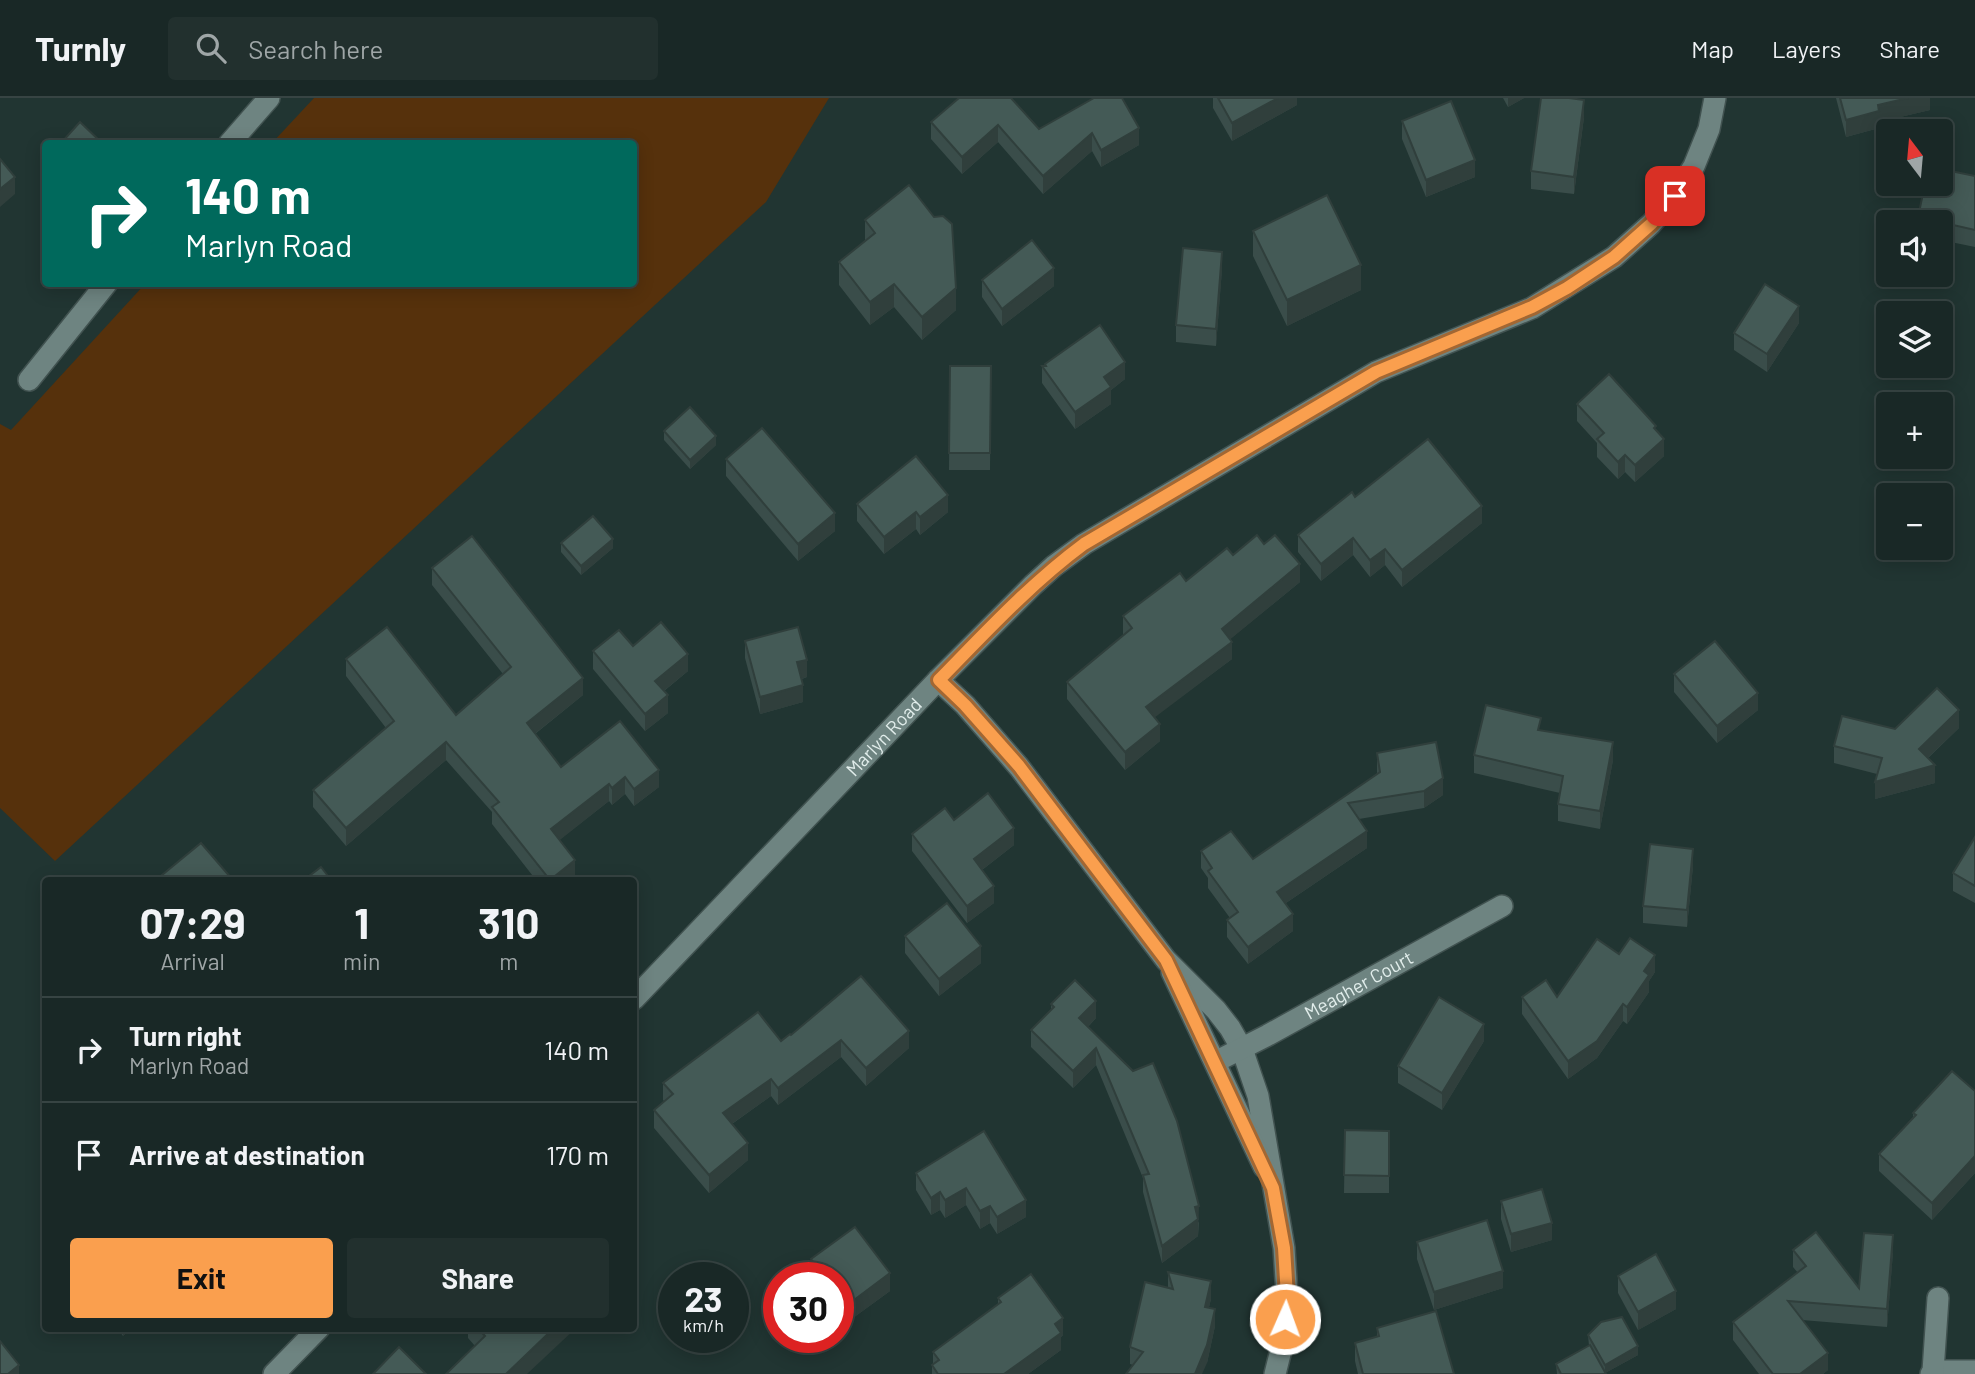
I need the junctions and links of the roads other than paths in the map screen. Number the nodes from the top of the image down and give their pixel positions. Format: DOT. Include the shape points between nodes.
graph roads {
  1 [pos="269,98"];
  2 [pos="1715,98"];
  3 [pos="232,140"];
  4 [pos="104,287"];
  5 [pos="29,380"];
  6 [pos="939,680"];
  7 [pos="1502,906"];
  8 [pos="1166,960"];
  9 [pos="637,996"];
  10 [pos="1242,1049"];
  11 [pos="1215,1062"];
  12 [pos="1273,1188"];
  13 [pos="1938,1298"];
  14 [pos="315,1332"];
  15 [pos="1975,1371"];
  16 [pos="1932,1373"];
  17 [pos="275,1374"];
  18 [pos="1275,1374"];
  1 -- 3 [label="street"];
  2 -- 6 [label="street, Marlyn Road" via="1695,166 1651,224 1614,257 1532,307 1376,372 1084,544 1033,585"];
  4 -- 5 [label="street"];
  6 -- 8 [label="street" via="1019,766"];
  6 -- 9 [label="street, Marlyn Road"];
  7 -- 10 [label="street, Meagher Court"];
  8 -- 10 [label="street" via="1216,1010"];
  8 -- 11 [label="street"];
  10 -- 11 [label="street, Meagher Court"];
  10 -- 12 [label="street" via="1258,1096"];
  11 -- 12 [label="street"];
  12 -- 18 [label="street" via="1287,1296"];
  13 -- 16 [label="street"];
  14 -- 17 [label="street"];
  15 -- 16 [label="street"];
}
